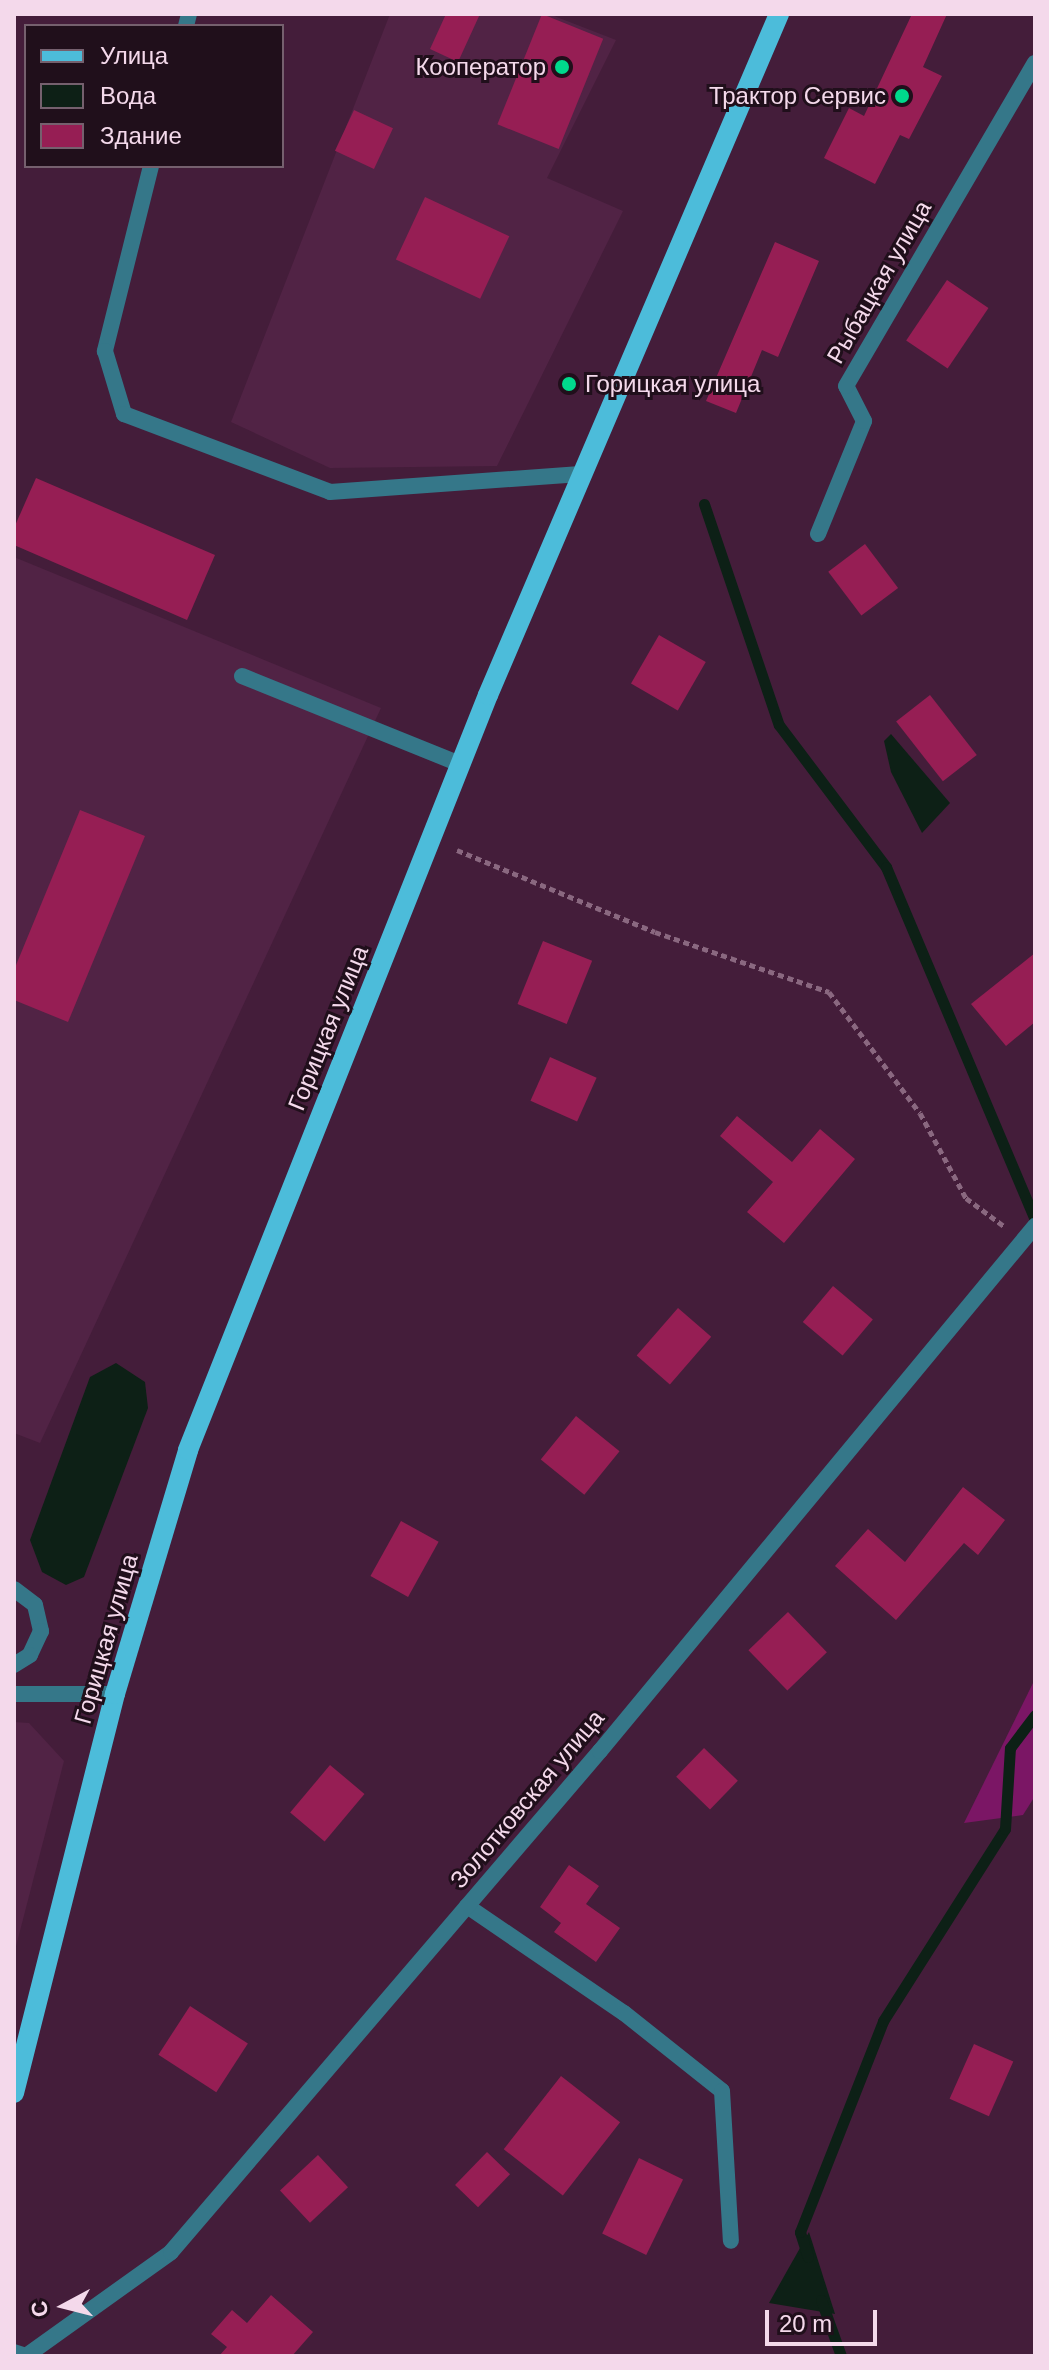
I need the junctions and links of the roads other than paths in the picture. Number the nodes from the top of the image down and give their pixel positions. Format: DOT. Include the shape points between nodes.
graph roads {
  1 [pos="779,14"];
  2 [pos="1035,63"];
  3 [pos="151,168"];
  4 [pos="580,474"];
  5 [pos="818,534"];
  6 [pos="242,676"];
  7 [pos="460,764"];
  8 [pos="1026,1234"];
  9 [pos="14,1589"];
  10 [pos="14,1665"];
  11 [pos="14,1694"];
  12 [pos="115,1694"];
  13 [pos="467,1906"];
  14 [pos="14,2093"];
  15 [pos="731,2241"];
  16 [pos="14,2352"];
  17 [pos="26,2356"];
  1 -- 4 [label="main road, Горицкая улица"];
  2 -- 5 [label="street, Рыбацкая улица" via="846,386 864,421"];
  3 -- 4 [label="street" via="105,351 124,414 330,492"];
  4 -- 7 [label="main road, Горицкая улица"];
  6 -- 7 [label="street"];
  7 -- 12 [label="main road, Горицкая улица" via="188,1450"];
  8 -- 13 [label="street, Золотковская улица"];
  9 -- 10 [label="street" via="35,1605 41,1631 30,1655"];
  11 -- 12 [label="street"];
  12 -- 14 [label="main road, Горицкая улица"];
  13 -- 15 [label="street" via="624,2013 722,2091"];
  13 -- 17 [label="street, Золотковская улица" via="171,2252"];
  16 -- 17 [label="street, Золотковская улица"];
}
